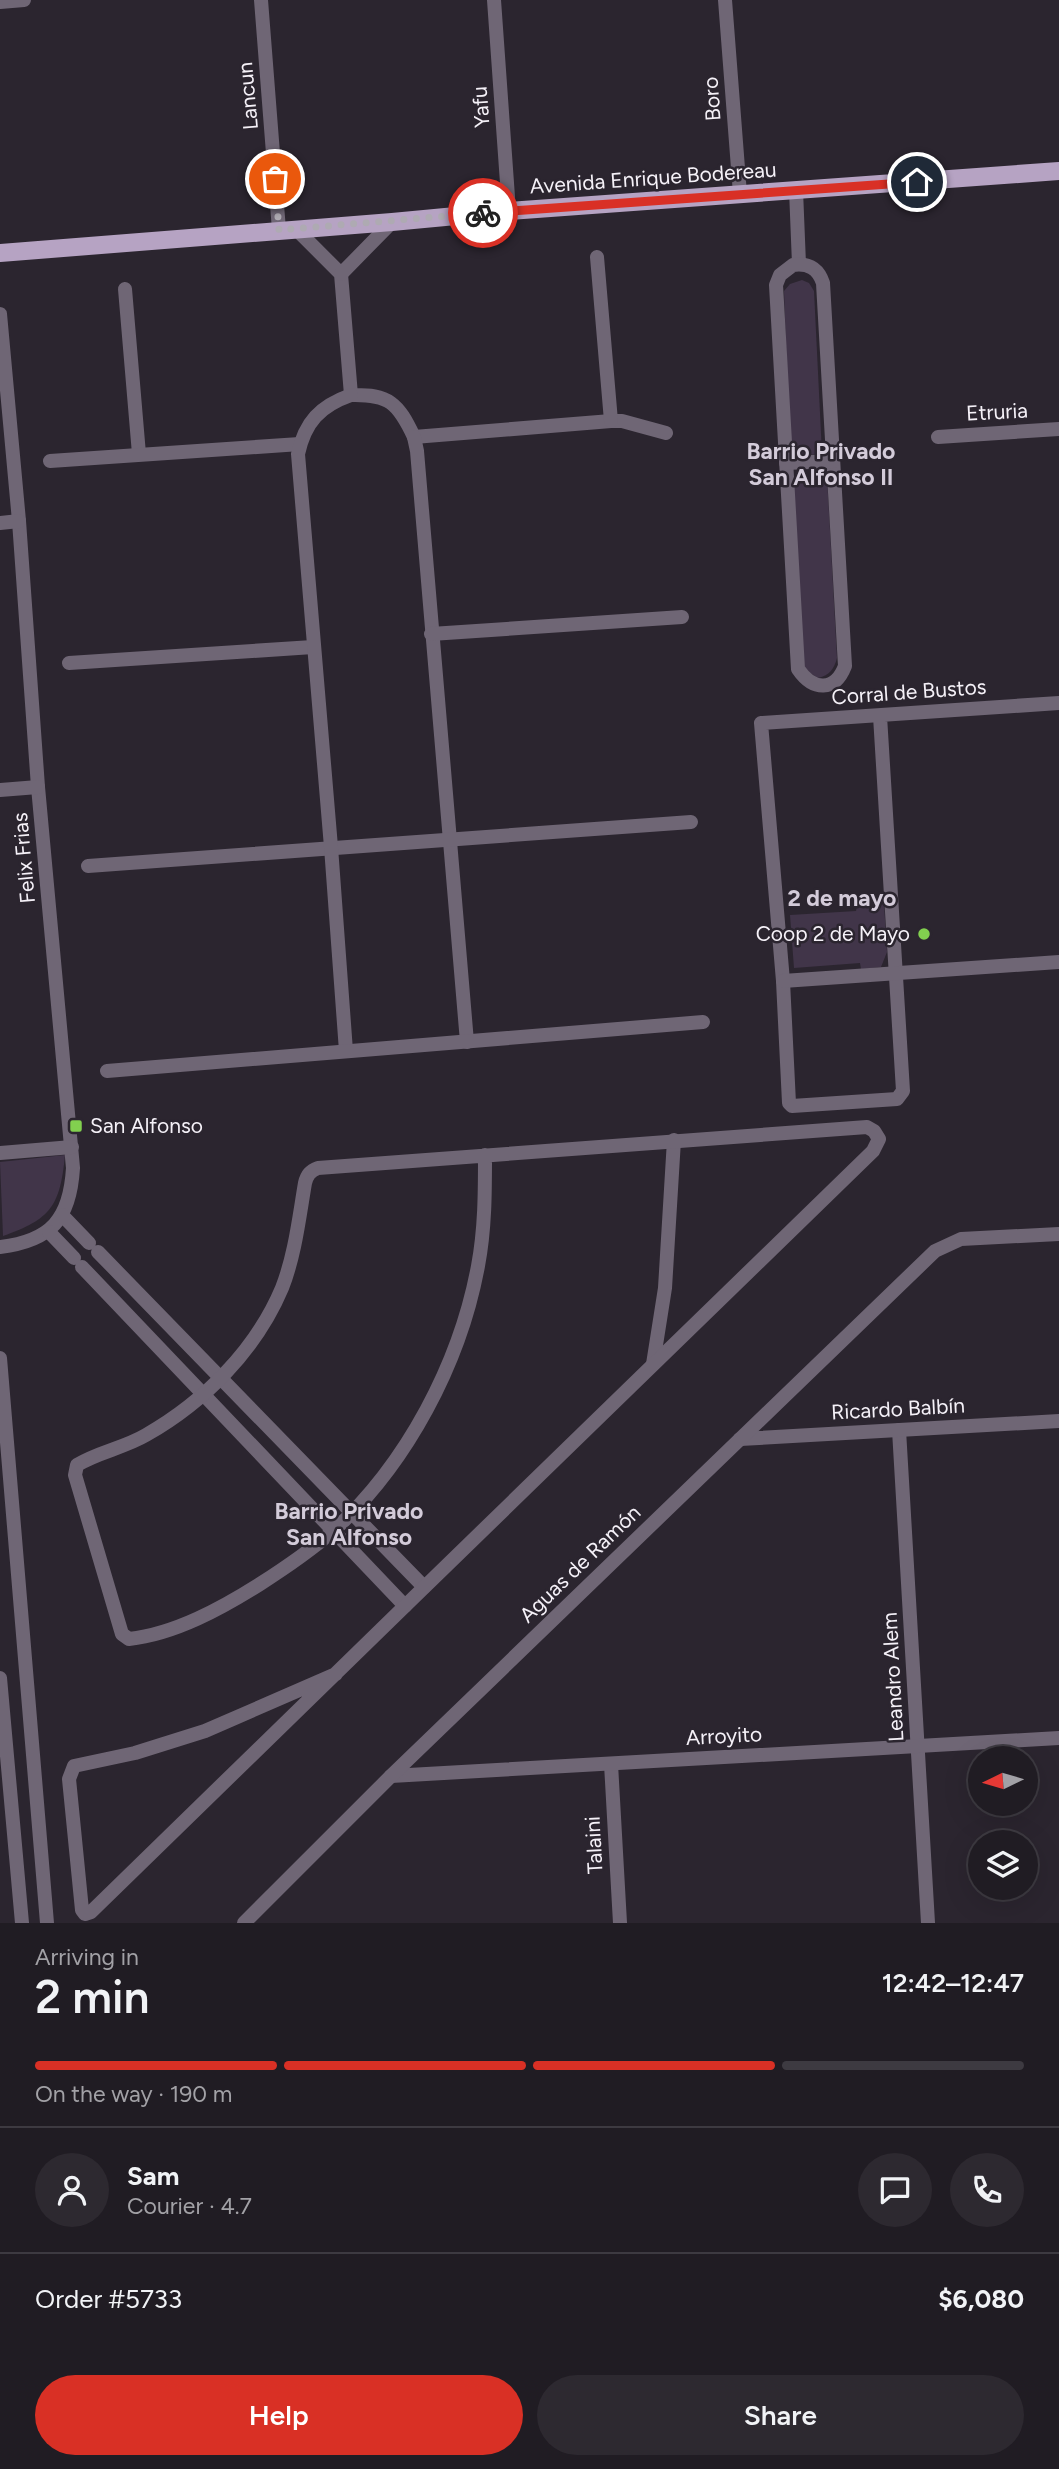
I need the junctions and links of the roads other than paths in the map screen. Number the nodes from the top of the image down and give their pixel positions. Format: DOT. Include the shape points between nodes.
graph roads {
  1 [pos="21,0"];
  2 [pos="261,0"];
  3 [pos="494,0"];
  4 [pos="725,0"];
  5 [pos="0,2"];
  6 [pos="1059,171"];
  7 [pos="796,190"];
  8 [pos="740,194"];
  9 [pos="509,211"];
  10 [pos="391,222"];
  11 [pos="288,230"];
  12 [pos="0,253"];
  13 [pos="597,257"];
  14 [pos="799,264"];
  15 [pos="341,274"];
  16 [pos="125,289"];
  17 [pos="0,313"];
  18 [pos="351,395"];
  19 [pos="611,421"];
  20 [pos="1059,429"];
  21 [pos="666,433"];
  22 [pos="414,437"];
  23 [pos="938,437"];
  24 [pos="300,444"];
  25 [pos="139,454"];
  26 [pos="50,461"];
  27 [pos="833,461"];
  28 [pos="786,463"];
  29 [pos="19,521"];
  30 [pos="0,523"];
  31 [pos="682,617"];
  32 [pos="431,634"];
  33 [pos="313,647"];
  34 [pos="69,663"];
  35 [pos="1059,703"];
  36 [pos="880,716"];
  37 [pos="38,787"];
  38 [pos="0,790"];
  39 [pos="691,822"];
  40 [pos="449,839"];
  41 [pos="331,847"];
  42 [pos="88,866"];
  43 [pos="1059,962"];
  44 [pos="896,973"];
  45 [pos="783,981"];
  46 [pos="703,1022"];
  47 [pos="467,1042"];
  48 [pos="346,1051"];
  49 [pos="107,1071"];
  50 [pos="674,1140"];
  51 [pos="72,1147"];
  52 [pos="0,1153"];
  53 [pos="485,1155"];
  54 [pos="62,1215"];
  55 [pos="49,1232"];
  56 [pos="1059,1234"];
  57 [pos="0,1247"];
  58 [pos="0,1358"];
  59 [pos="653,1364"];
  60 [pos="221,1378"];
  61 [pos="204,1395"];
  62 [pos="1059,1421"];
  63 [pos="899,1430"];
  64 [pos="740,1438"];
  65 [pos="5,1482"];
  66 [pos="352,1512"];
  67 [pos="334,1531"];
  68 [pos="424,1587"];
  69 [pos="405,1606"];
  70 [pos="336,1674"];
  71 [pos="0,1678"];
  72 [pos="1059,1738"];
  73 [pos="918,1746"];
  74 [pos="611,1764"];
  75 [pos="391,1776"];
  76 [pos="47,1916"];
  77 [pos="21,1918"];
  78 [pos="244,1923"];
  79 [pos="620,1923"];
  80 [pos="928,1923"];
  1 -- 5 [label="street"];
  2 -- 11 [label="street, Lancun"];
  3 -- 9 [label="street, Yafu"];
  4 -- 8 [label="street, Boro"];
  6 -- 7 [label="main road, Avenida Enrique Bodereau"];
  7 -- 8 [label="main road, Avenida Enrique Bodereau"];
  7 -- 14 [label="street"];
  8 -- 9 [label="main road, Avenida Enrique Bodereau"];
  9 -- 10 [label="main road, Avenida Enrique Bodereau"];
  10 -- 11 [label="main road, Avenida Enrique Bodereau"];
  10 -- 15 [label="street"];
  11 -- 12 [label="main road, Avenida Enrique Bodereau"];
  11 -- 15 [label="street"];
  13 -- 19 [label="street"];
  14 -- 27 [label="street" via="813,268 823,283"];
  14 -- 28 [label="street" via="786,268 776,285"];
  15 -- 18 [label="street"];
  16 -- 25 [label="street"];
  17 -- 29 [label="street, Felix Frias"];
  18 -- 22 [label="street" via="387,399 398,408"];
  18 -- 24 [label="street" via="319,412"];
  19 -- 21 [label="street"];
  19 -- 22 [label="street"];
  20 -- 23 [label="street, Etruria"];
  22 -- 32 [label="street"];
  24 -- 25 [label="street"];
  24 -- 33 [label="street"];
  25 -- 26 [label="street"];
  27 -- 28 [label="street"];
  27 -- 28 [label="street" via="845,666 835,683 822,686 811,684 798,668"];
  29 -- 30 [label="street"];
  29 -- 37 [label="street, Felix Frias"];
  31 -- 32 [label="street"];
  32 -- 40 [label="street"];
  33 -- 34 [label="street"];
  33 -- 41 [label="street"];
  35 -- 36 [label="street, Corral de Bustos"];
  36 -- 44 [label="street"];
  36 -- 45 [label="street, Corral de Bustos" via="761,723"];
  37 -- 38 [label="street"];
  37 -- 51 [label="street, Felix Frias"];
  39 -- 40 [label="street"];
  40 -- 41 [label="street"];
  40 -- 47 [label="street"];
  41 -- 42 [label="street"];
  41 -- 48 [label="street"];
  43 -- 44 [label="street"];
  44 -- 45 [label="street"];
  44 -- 45 [label="street" via="903,1091 897,1099 789,1103"];
  46 -- 47 [label="street"];
  47 -- 48 [label="street"];
  48 -- 49 [label="street"];
  50 -- 53 [label="street"];
  50 -- 59 [label="street" via="667,1266"];
  50 -- 59 [label="street" via="867,1127 879,1139 873,1151"];
  51 -- 52 [label="street"];
  51 -- 54 [label="street, Felix Frias" via="72,1187"];
  53 -- 60 [label="street" via="318,1168 307,1175 295,1245 282,1287 264,1322"];
  53 -- 66 [label="street" via="478,1264 459,1336 408,1439"];
  54 -- 55 [label="street"];
  54 -- 60 [label="street"];
  55 -- 57 [label="street"];
  55 -- 61 [label="street"];
  56 -- 64 [label="street, Aguas de Ramón" via="961,1239 934,1251"];
  58 -- 65 [label="street"];
  59 -- 68 [label="street"];
  60 -- 61 [label="street"];
  60 -- 66 [label="street"];
  61 -- 67 [label="street"];
  61 -- 67 [label="street" via="145,1436 77,1465 122,1634 129,1639 140,1637 215,1609 294,1562"];
  62 -- 63 [label="street, Ricardo Balbín"];
  63 -- 64 [label="street, Ricardo Balbín"];
  63 -- 73 [label="street, Leandro Alem"];
  64 -- 75 [label="street, Aguas de Ramón"];
  65 -- 76 [label="street"];
  66 -- 67 [label="street"];
  66 -- 68 [label="street"];
  67 -- 69 [label="street"];
  68 -- 69 [label="street"];
  69 -- 70 [label="street"];
  70 -- 70 [label="street" via="91,1912 85,1914 69,1779 74,1766 205,1731"];
  71 -- 77 [label="street"];
  72 -- 73 [label="street, Arroyito"];
  73 -- 74 [label="street, Arroyito"];
  73 -- 80 [label="street, Leandro Alem"];
  74 -- 75 [label="street, Arroyito"];
  74 -- 79 [label="street, Talaini"];
  75 -- 78 [label="street, Aguas de Ramón"];
  76 -- 77 [label="street"];
}
